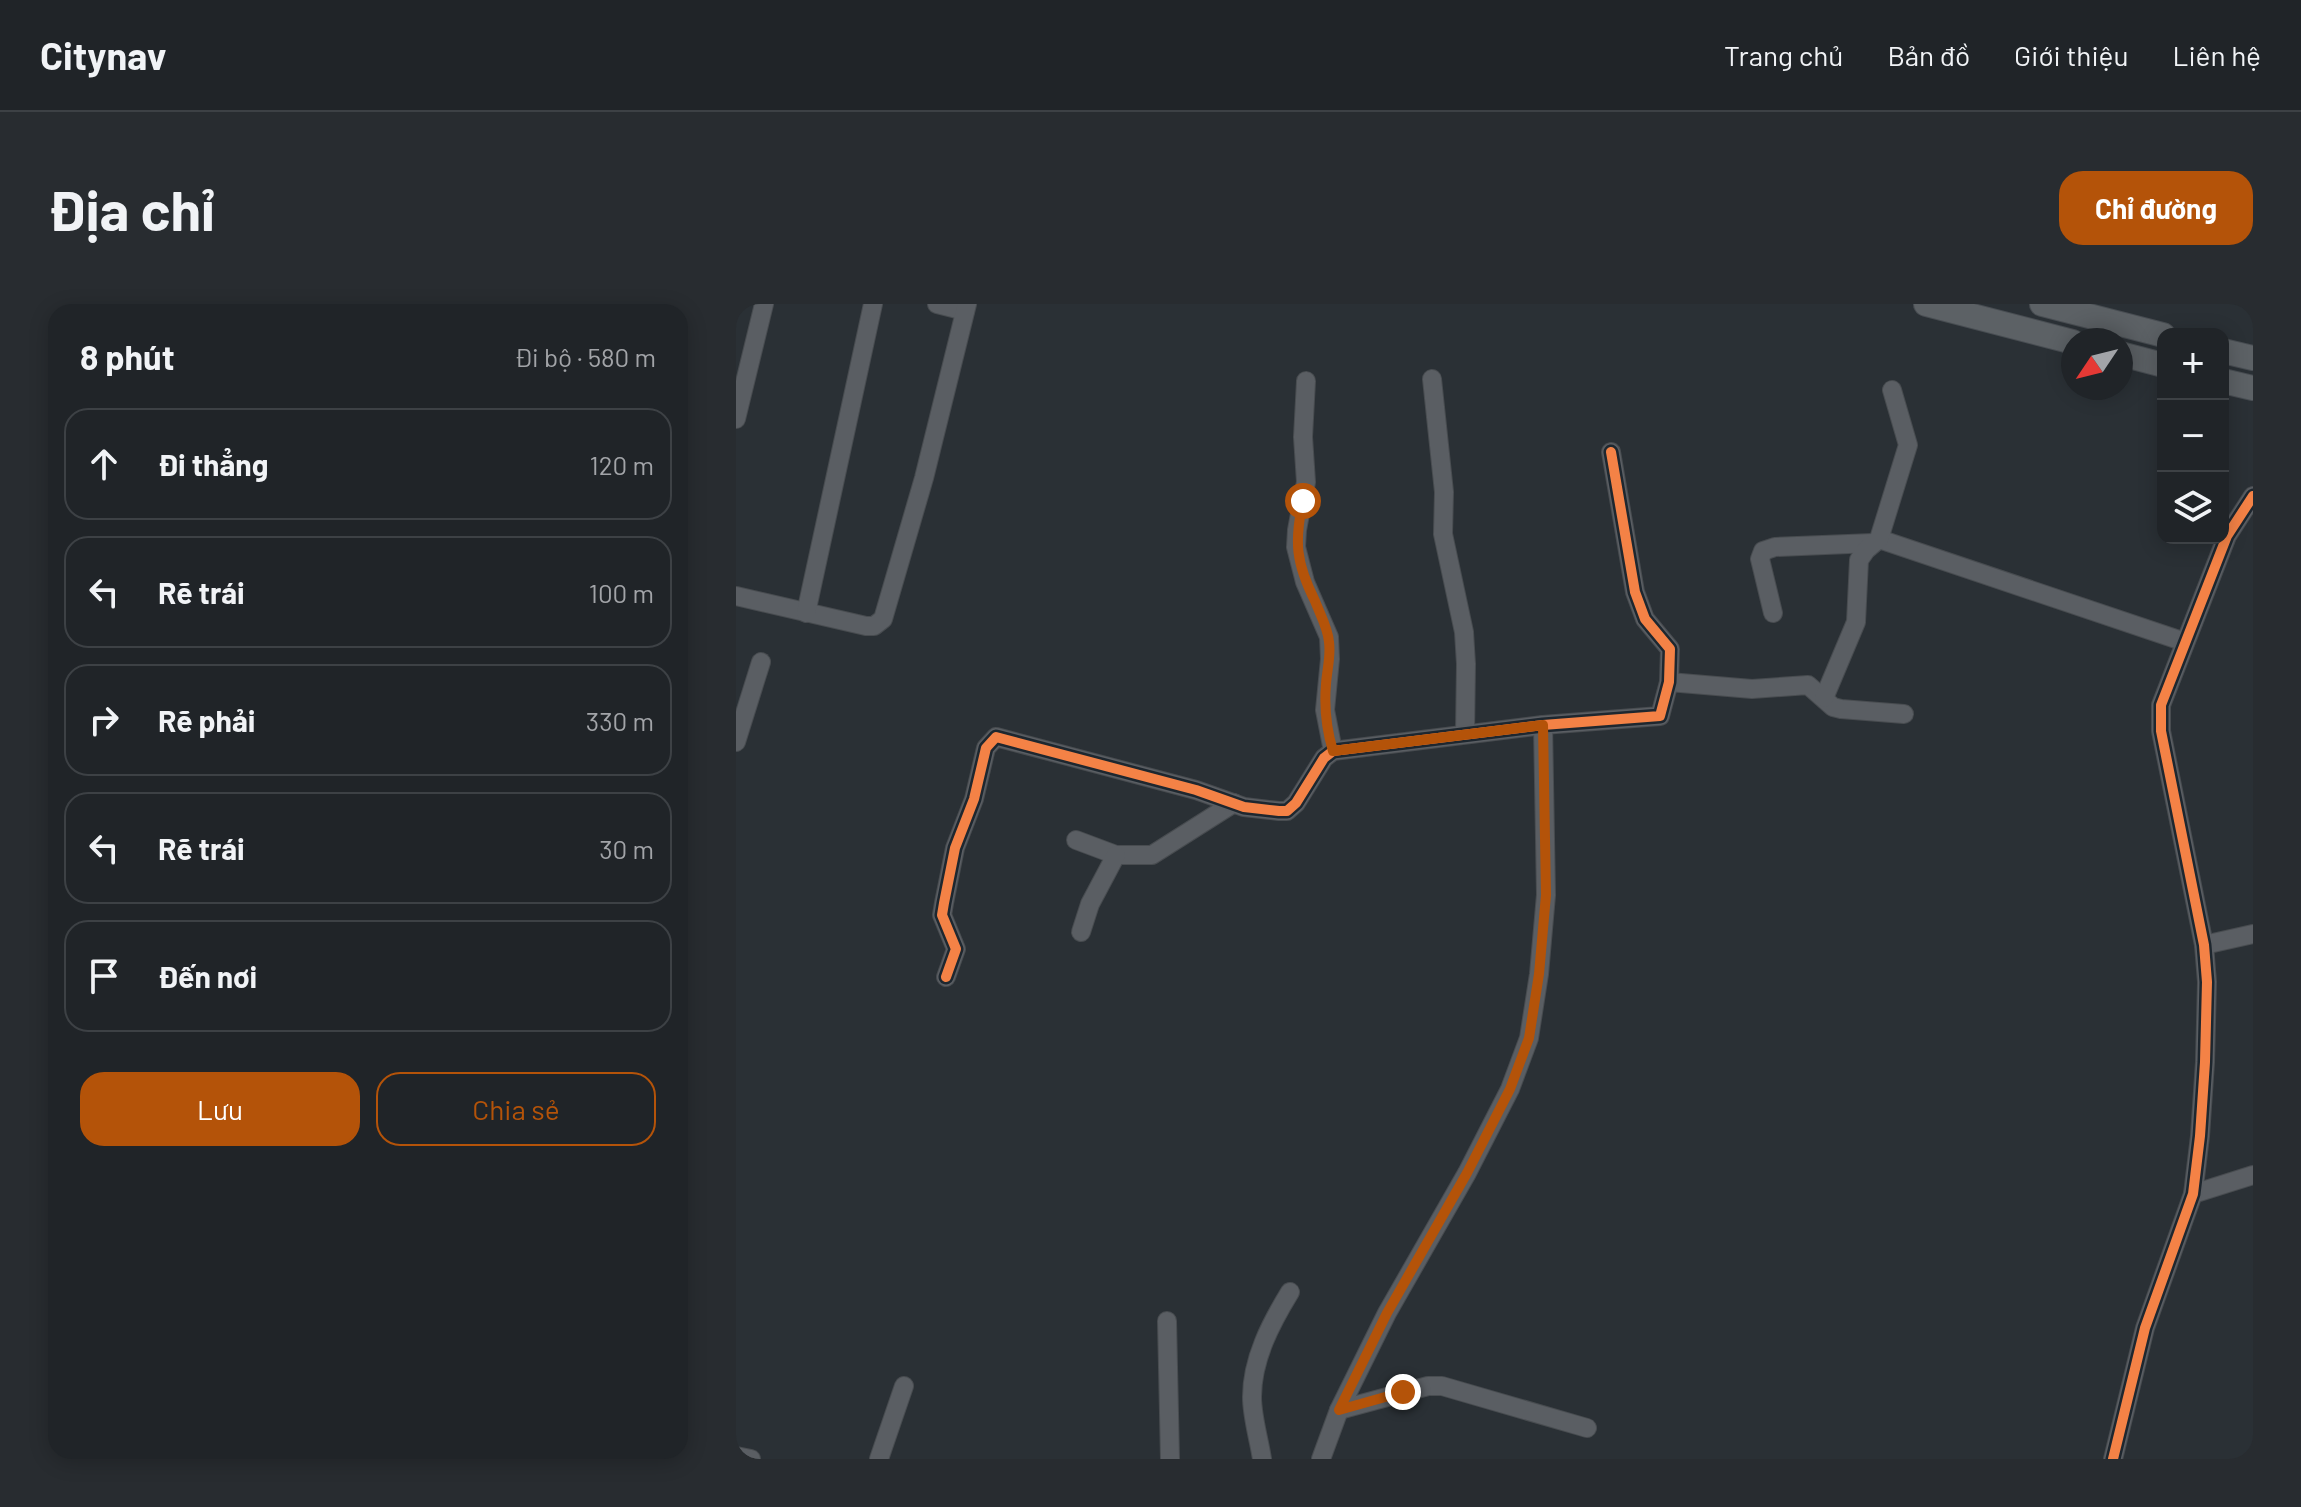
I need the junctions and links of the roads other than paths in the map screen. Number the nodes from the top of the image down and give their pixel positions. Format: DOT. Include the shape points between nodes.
graph roads {
  1 [pos="764,304"];
  2 [pos="873,304"];
  3 [pos="937,304"];
  4 [pos="1926,304"];
  5 [pos="2042,304"];
  6 [pos="966,308"];
  7 [pos="2157,333"];
  8 [pos="2061,339"];
  9 [pos="2229,352"];
  10 [pos="2133,357"];
  11 [pos="2253,358"];
  12 [pos="2157,363"];
  13 [pos="1432,379"];
  14 [pos="1306,381"];
  15 [pos="2229,382"];
  16 [pos="2253,388"];
  17 [pos="1892,390"];
  18 [pos="736,419"];
  19 [pos="1611,452"];
  20 [pos="2253,496"];
  21 [pos="1876,541"];
  22 [pos="736,596"];
  23 [pos="806,613"];
  24 [pos="1773,613"];
  25 [pos="2185,642"];
  26 [pos="761,662"];
  27 [pos="1669,682"];
  28 [pos="1824,698"];
  29 [pos="1904,714"];
  30 [pos="1543,725"];
  31 [pos="1465,734"];
  32 [pos="736,742"];
  33 [pos="1333,751"];
  34 [pos="1234,803"];
  35 [pos="1076,840"];
  36 [pos="1116,855"];
  37 [pos="1081,932"];
  38 [pos="2253,934"];
  39 [pos="2204,945"];
  40 [pos="946,977"];
  41 [pos="2253,1175"];
  42 [pos="2193,1194"];
  43 [pos="1290,1292"];
  44 [pos="1167,1321"];
  45 [pos="904,1386"];
  46 [pos="1339,1410"];
  47 [pos="1587,1428"];
  48 [pos="736,1456"];
  49 [pos="751,1459"];
  50 [pos="879,1459"];
  51 [pos="1170,1459"];
  52 [pos="1262,1459"];
  53 [pos="1321,1459"];
  54 [pos="2113,1459"];
  1 -- 18 [label="street"];
  2 -- 23 [label="street"];
  3 -- 6 [label="street"];
  4 -- 8 [label="main road"];
  5 -- 7 [label="main road"];
  6 -- 23 [label="street" via="883,619 866,626"];
  9 -- 11 [label="main road"];
  10 -- 12 [label="main road"];
  13 -- 31 [label="street" via="1443,534 1464,632"];
  14 -- 33 [label="street" via="1306,482 1296,547 1329,637 1325,710"];
  15 -- 16 [label="main road"];
  17 -- 21 [label="street" via="1908,445"];
  19 -- 27 [label="street" via="1635,592 1645,619 1670,649"];
  20 -- 25 [label="street" via="2227,536"];
  21 -- 24 [label="street" via="1763,551 1760,559"];
  21 -- 25 [label="street"];
  21 -- 28 [label="street" via="1859,560 1856,622"];
  22 -- 23 [label="street"];
  25 -- 39 [label="street" via="2161,705 2161,731"];
  26 -- 32 [label="street"];
  27 -- 28 [label="street" via="1752,689 1808,685"];
  27 -- 30 [label="street" via="1663,712 1657,717"];
  28 -- 29 [label="street" via="1841,709"];
  30 -- 31 [label="street"];
  30 -- 46 [label="street" via="1546,895 1529,1038 1510,1089"];
  31 -- 33 [label="street"];
  33 -- 34 [label="street" via="1287,811"];
  34 -- 36 [label="street" via="1152,855"];
  34 -- 40 [label="street" via="996,737 986,748 955,848 942,915 956,949"];
  35 -- 36 [label="street"];
  36 -- 37 [label="street"];
  38 -- 39 [label="street"];
  39 -- 42 [label="street" via="2205,1062"];
  41 -- 42 [label="street"];
  42 -- 54 [label="street" via="2145,1328"];
  43 -- 52 [label="street" via="1260,1350 1254,1378 1252,1399"];
  44 -- 51 [label="street"];
  45 -- 50 [label="street"];
  46 -- 47 [label="street" via="1442,1386"];
  46 -- 53 [label="street"];
  48 -- 49 [label="street"];
}
